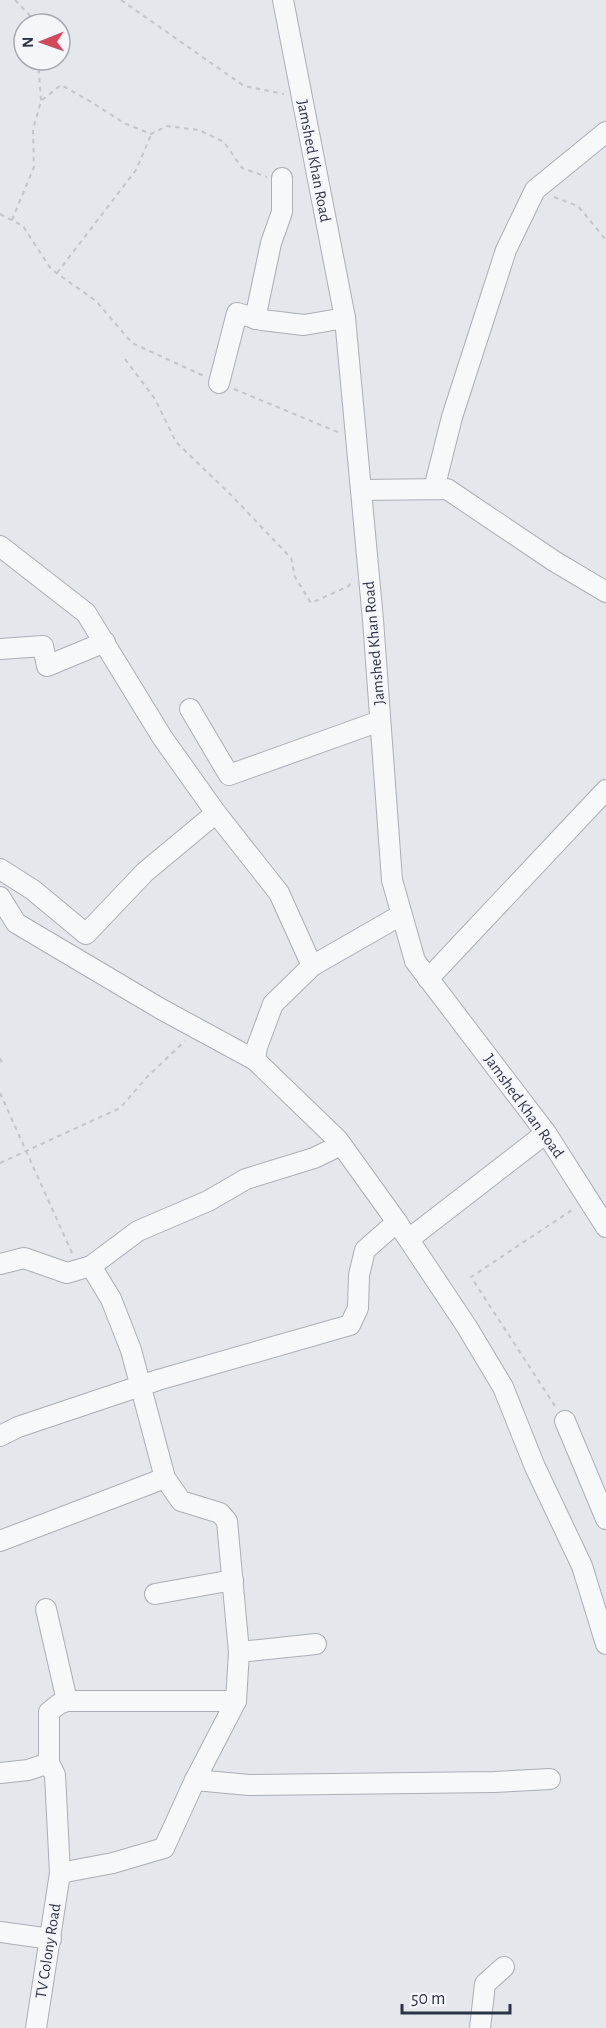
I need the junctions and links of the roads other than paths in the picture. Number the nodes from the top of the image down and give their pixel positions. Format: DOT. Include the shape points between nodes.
graph roads {
  1 [pos="284,0"];
  2 [pos="606,132"];
  3 [pos="282,178"];
  4 [pos="345,318"];
  5 [pos="255,319"];
  6 [pos="219,383"];
  7 [pos="434,489"];
  8 [pos="361,490"];
  9 [pos="0,546"];
  10 [pos="606,592"];
  11 [pos="105,642"];
  12 [pos="0,649"];
  13 [pos="190,709"];
  14 [pos="380,721"];
  15 [pos="606,790"];
  16 [pos="216,813"];
  17 [pos="0,870"];
  18 [pos="0,897"];
  19 [pos="401,915"];
  20 [pos="312,966"];
  21 [pos="428,979"];
  22 [pos="255,1060"];
  23 [pos="546,1133"];
  24 [pos="341,1145"];
  25 [pos="398,1222"];
  26 [pos="606,1227"];
  27 [pos="409,1239"];
  28 [pos="0,1264"];
  29 [pos="85,1267"];
  30 [pos="140,1387"];
  31 [pos="565,1421"];
  32 [pos="0,1436"];
  33 [pos="165,1478"];
  34 [pos="606,1519"];
  35 [pos="0,1541"];
  36 [pos="233,1580"];
  37 [pos="154,1594"];
  38 [pos="46,1609"];
  39 [pos="316,1644"];
  40 [pos="606,1644"];
  41 [pos="239,1652"];
  42 [pos="67,1701"];
  43 [pos="236,1701"];
  44 [pos="50,1763"];
  45 [pos="0,1773"];
  46 [pos="550,1779"];
  47 [pos="195,1780"];
  48 [pos="60,1873"];
  49 [pos="0,1932"];
  50 [pos="51,1939"];
  51 [pos="504,1967"];
  52 [pos="36,2028"];
  53 [pos="480,2028"];
  1 -- 4 [label="street, Jamshed Khan Road"];
  2 -- 7 [label="street" via="535,190 506,250 452,417"];
  3 -- 5 [label="street" via="282,212 271,243"];
  4 -- 5 [label="street" via="304,325"];
  4 -- 8 [label="street, Jamshed Khan Road"];
  5 -- 6 [label="street" via="237,313"];
  7 -- 8 [label="street"];
  7 -- 10 [label="street" via="447,489"];
  8 -- 14 [label="street, Jamshed Khan Road"];
  9 -- 11 [label="street" via="86,613"];
  11 -- 12 [label="street" via="47,666 43,646"];
  11 -- 16 [label="street" via="162,737"];
  13 -- 14 [label="street" via="229,775"];
  14 -- 19 [label="street, Jamshed Khan Road" via="392,880"];
  15 -- 21 [label="street"];
  16 -- 17 [label="street" via="145,872 86,934 33,890"];
  16 -- 20 [label="street" via="279,894"];
  18 -- 22 [label="street" via="16,923"];
  19 -- 20 [label="street"];
  19 -- 21 [label="street, Jamshed Khan Road" via="414,961"];
  20 -- 22 [label="street" via="273,1004"];
  21 -- 23 [label="street, Jamshed Khan Road"];
  22 -- 24 [label="street"];
  23 -- 26 [label="street, Jamshed Khan Road"];
  23 -- 27 [label="street"];
  24 -- 25 [label="street"];
  24 -- 29 [label="street" via="314,1158 246,1179 208,1201 138,1231"];
  25 -- 27 [label="street"];
  25 -- 30 [label="street" via="365,1250 358,1308 350,1325"];
  27 -- 40 [label="street" via="503,1387 534,1467 582,1566"];
  28 -- 29 [label="street" via="24,1258 66,1273"];
  29 -- 30 [label="street" via="111,1299 131,1350"];
  30 -- 32 [label="street"];
  30 -- 33 [label="street"];
  31 -- 34 [label="street"];
  33 -- 35 [label="street"];
  33 -- 36 [label="street" via="181,1502 220,1513 227,1521"];
  36 -- 37 [label="street"];
  36 -- 41 [label="street"];
  38 -- 42 [label="street"];
  39 -- 41 [label="street"];
  41 -- 43 [label="street"];
  42 -- 43 [label="street"];
  42 -- 44 [label="street, TV Colony Road" via="49,1712"];
  43 -- 47 [label="street"];
  44 -- 45 [label="street"];
  44 -- 48 [label="street, TV Colony Road" via="55,1775"];
  46 -- 47 [label="street" via="249,1785"];
  47 -- 48 [label="street" via="165,1848"];
  48 -- 50 [label="street, TV Colony Road"];
  49 -- 50 [label="street"];
  50 -- 52 [label="street, TV Colony Road"];
  51 -- 53 [label="street" via="485,1984"];
}
